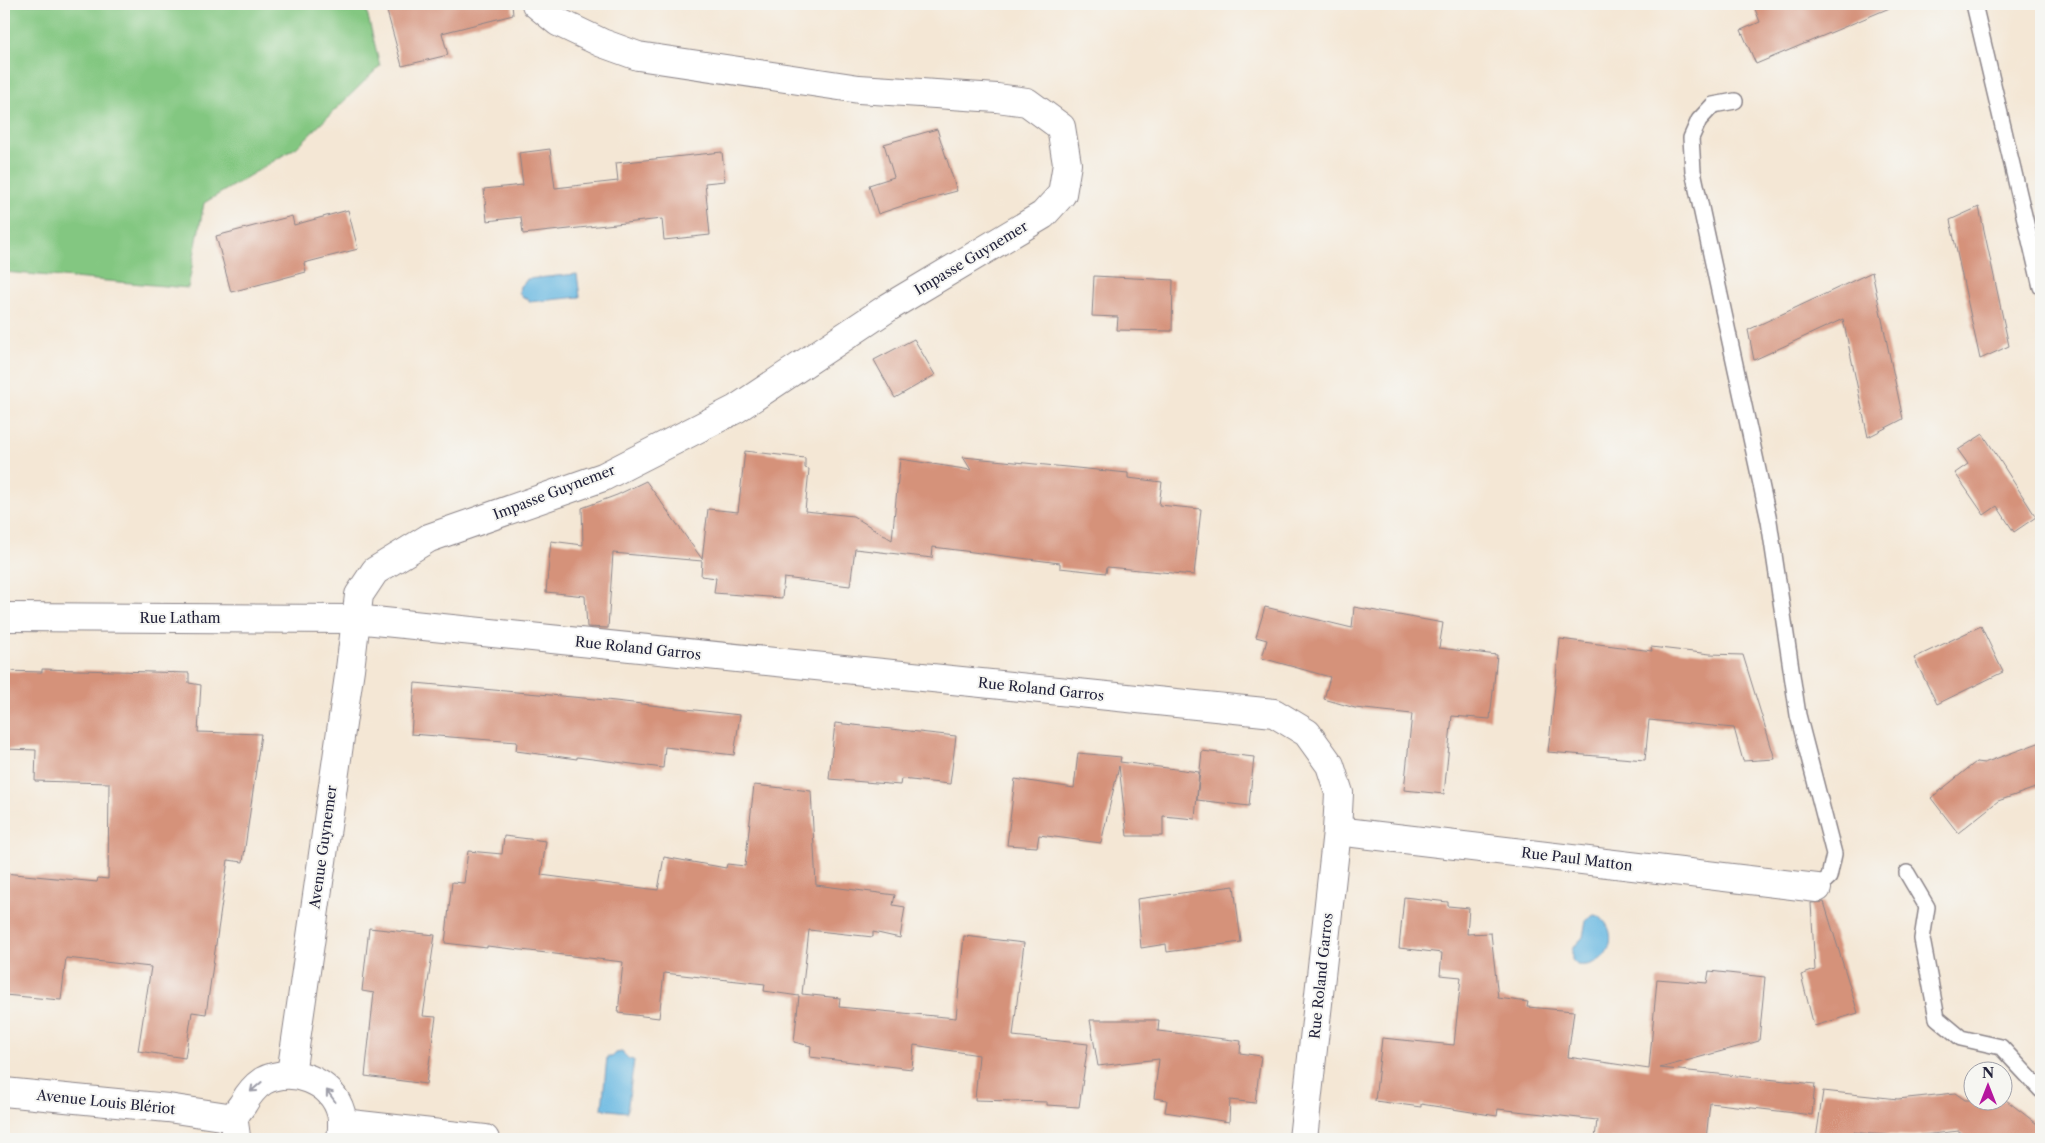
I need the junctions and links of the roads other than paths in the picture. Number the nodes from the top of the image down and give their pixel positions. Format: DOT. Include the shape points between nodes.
graph roads {
  1 [pos="536,4"];
  2 [pos="1974,4"];
  3 [pos="1735,101"];
  4 [pos="2041,287"];
  5 [pos="4,617"];
  6 [pos="355,619"];
  7 [pos="1337,831"];
  8 [pos="1907,873"];
  9 [pos="1817,888"];
  10 [pos="291,1074"];
  11 [pos="2041,1090"];
  12 [pos="4,1092"];
  13 [pos="226,1124"];
  14 [pos="341,1131"];
  15 [pos="485,1139"];
  16 [pos="1303,1139"];
  1 -- 6 [label="street, Impasse Guynemer" via="558,22 638,56 859,89 1027,102 1061,127 1067,164 1062,194 1043,215 890,306 736,409 603,477 429,538 375,571 359,595"];
  2 -- 4 [label="lane"];
  3 -- 9 [label="lane" via="1713,105 1699,120 1691,138 1694,171 1769,521 1798,715 1834,854 1829,877"];
  5 -- 6 [label="street, Rue Latham"];
  6 -- 7 [label="street, Rue Roland Garros" via="1274,713 1308,733 1330,765 1339,793"];
  6 -- 10 [label="street, Avenue Guynemer"];
  7 -- 9 [label="street, Rue Paul Matton"];
  7 -- 16 [label="street, Rue Roland Garros"];
  8 -- 11 [label="lane" via="1927,907 1922,938 1936,1018 1962,1038 2001,1047"];
  10 -- 13 [label="street, one-way" via="277,1076 250,1091"];
  14 -- 10 [label="street, one-way" via="341,1112 334,1098 322,1085"];
  12 -- 13 [label="street, Avenue Louis Blériot" via="168,1108"];
  14 -- 15 [label="street"];
}
